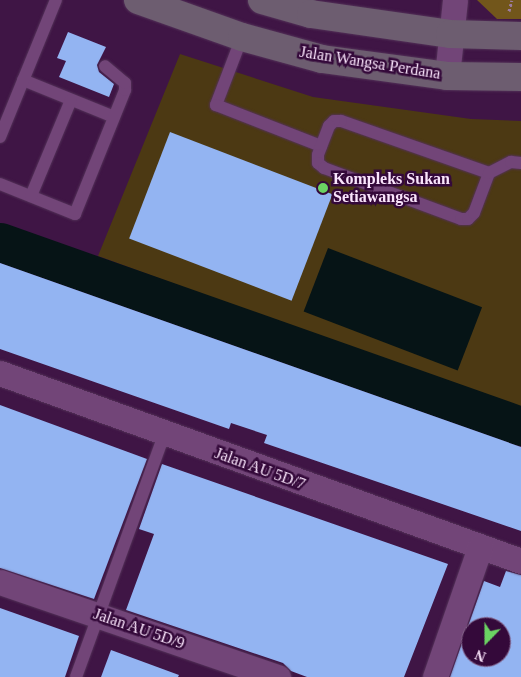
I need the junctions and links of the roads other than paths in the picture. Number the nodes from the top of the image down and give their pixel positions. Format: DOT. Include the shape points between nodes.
graph roads {
  1 [pos="56,0"];
  2 [pos="138,0"];
  3 [pos="262,0"];
  4 [pos="455,0"];
  5 [pos="450,34"];
  6 [pos="242,36"];
  7 [pos="521,36"];
  8 [pos="105,66"];
  9 [pos="447,76"];
  10 [pos="521,77"];
  11 [pos="23,80"];
  12 [pos="71,100"];
  13 [pos="114,116"];
  14 [pos="0,137"];
  15 [pos="321,146"];
  16 [pos="521,163"];
  17 [pos="489,174"];
  18 [pos="0,184"];
  19 [pos="31,196"];
  20 [pos="0,374"];
  21 [pos="164,435"];
  22 [pos="480,547"];
  23 [pos="521,561"];
  24 [pos="0,582"];
  25 [pos="97,615"];
  26 [pos="76,677"];
  27 [pos="278,677"];
  28 [pos="436,677"];
  1 -- 11 [label="lane"];
  2 -- 6 [label="main road, Jalan Wangsa Perdana"];
  3 -- 5 [label="main road" via="311,14"];
  4 -- 5 [label="street"];
  5 -- 7 [label="main road"];
  5 -- 9 [label="street"];
  6 -- 9 [label="main road, Jalan Wangsa Perdana" via="322,59"];
  6 -- 15 [label="lane" via="216,105"];
  8 -- 13 [label="lane" via="124,83"];
  9 -- 10 [label="main road, Jalan Wangsa Perdana"];
  11 -- 12 [label="lane"];
  11 -- 14 [label="lane"];
  12 -- 13 [label="lane"];
  12 -- 19 [label="lane"];
  13 -- 19 [label="lane" via="74,214"];
  15 -- 17 [label="lane" via="329,126 341,121"];
  15 -- 17 [label="lane" via="318,163 324,168 461,219 468,219 474,213"];
  16 -- 17 [label="lane" via="510,162"];
  18 -- 19 [label="lane"];
  20 -- 21 [label="street, Jalan AU 5D/7"];
  21 -- 22 [label="street, Jalan AU 5D/7"];
  21 -- 25 [label="lane"];
  22 -- 23 [label="street, Jalan AU 5D/7"];
  22 -- 28 [label="street"];
  24 -- 25 [label="street, Jalan AU 5D/9"];
  25 -- 26 [label="lane"];
  25 -- 27 [label="street, Jalan AU 5D/9"];
}
